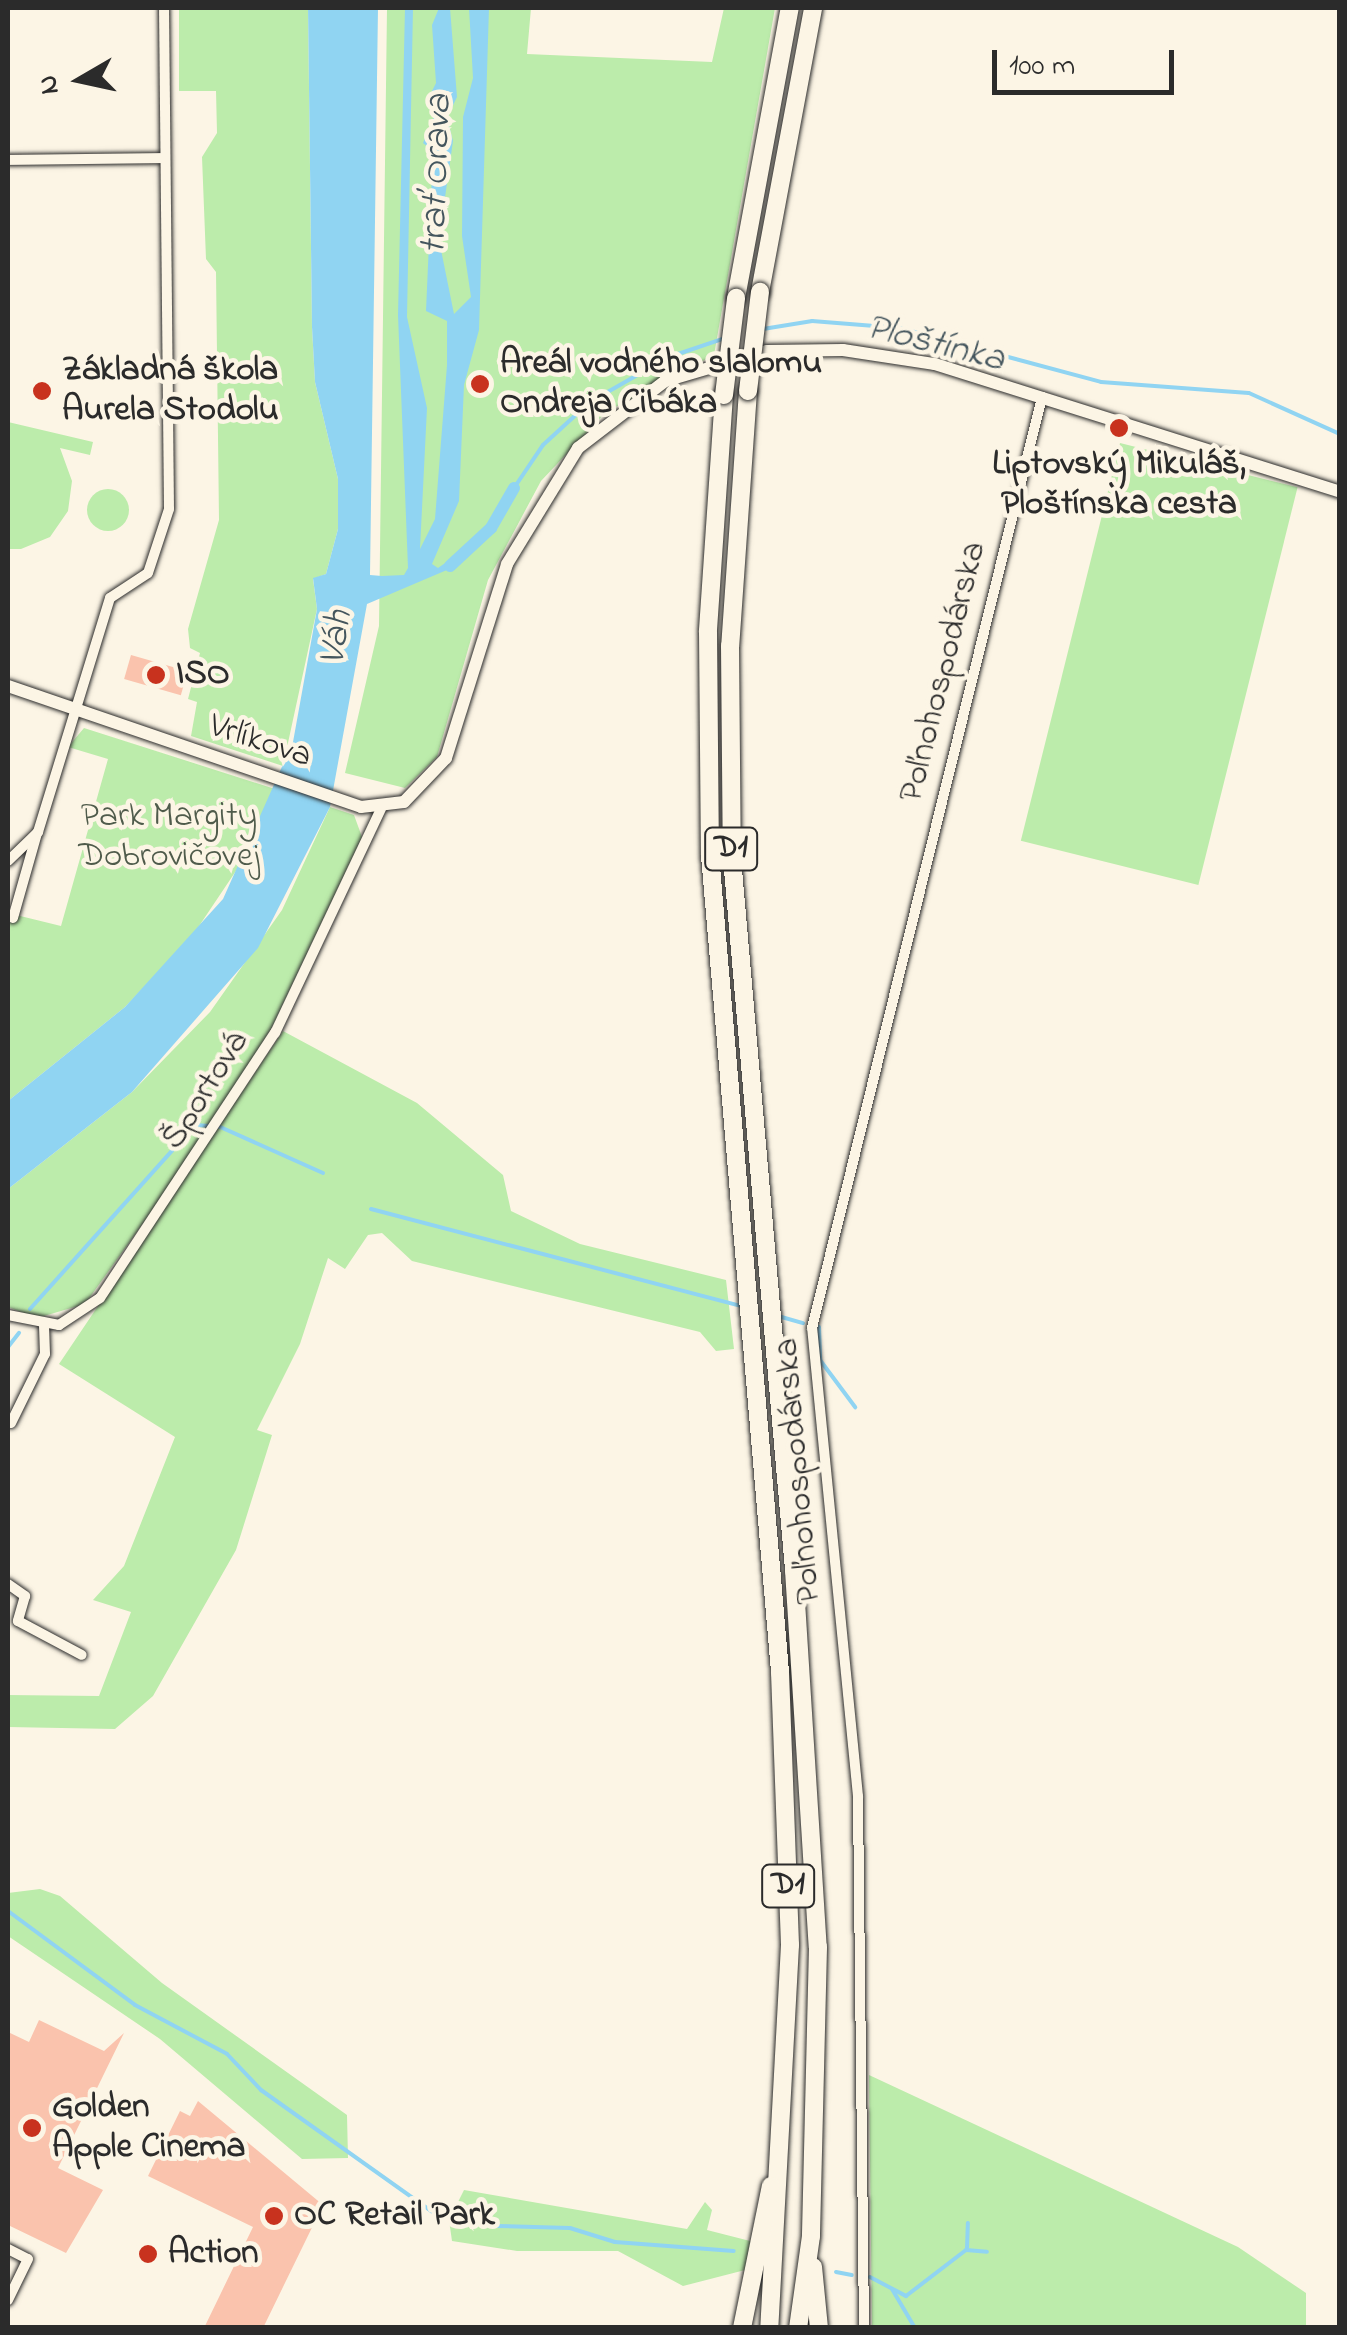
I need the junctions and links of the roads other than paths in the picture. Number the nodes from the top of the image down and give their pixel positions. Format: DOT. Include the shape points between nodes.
graph roads {
  1 [pos="164,8"];
  2 [pos="790,8"];
  3 [pos="813,8"];
  4 [pos="163,158"];
  5 [pos="8,160"];
  6 [pos="1042,397"];
  7 [pos="1340,492"];
  8 [pos="8,686"];
  9 [pos="73,710"];
  10 [pos="381,810"];
  11 [pos="38,832"];
  12 [pos="8,861"];
  13 [pos="13,918"];
  14 [pos="8,1316"];
  15 [pos="44,1326"];
  16 [pos="12,1423"];
  17 [pos="8,1584"];
  18 [pos="13,1622"];
  19 [pos="82,1656"];
  20 [pos="787,2100"];
  21 [pos="810,2236"];
  22 [pos="8,2249"];
  23 [pos="8,2300"];
  24 [pos="742,2328"];
  25 [pos="769,2328"];
  26 [pos="798,2328"];
  27 [pos="818,2328"];
  28 [pos="864,2328"];
  1 -- 4 [label="street"];
  2 -- 20 [label="highway, D1, bridge" via="724,395 709,614 708,790 721,1053 780,1672"];
  3 -- 21 [label="highway, D1, bridge" via="748,391 733,570 729,789 818,1947"];
  4 -- 5 [label="street"];
  4 -- 9 [label="street" via="169,509 148,573 110,598"];
  6 -- 7 [label="street"];
  6 -- 10 [label="street" via="913,359 826,348 742,355 644,393 578,448 546,489 500,582 440,770 418,793"];
  6 -- 28 [label="street, Poľnohospodárska" via="812,1328 858,1796"];
  8 -- 9 [label="street, Vrlíkova"];
  9 -- 10 [label="street, Vrlíkova"];
  9 -- 11 [label="street"];
  10 -- 15 [label="street, Športová" via="229,1111 100,1298 69,1321"];
  11 -- 12 [label="street"];
  11 -- 13 [label="street"];
  14 -- 15 [label="street"];
  15 -- 16 [label="street" via="45,1354"];
  17 -- 18 [label="street" via="26,1596"];
  18 -- 19 [label="street"];
  20 -- 24 [label="highway"];
  20 -- 25 [label="highway, D1"];
  21 -- 26 [label="highway, D1"];
  21 -- 27 [label="highway"];
  22 -- 23 [label="street" via="28,2258"];
}
